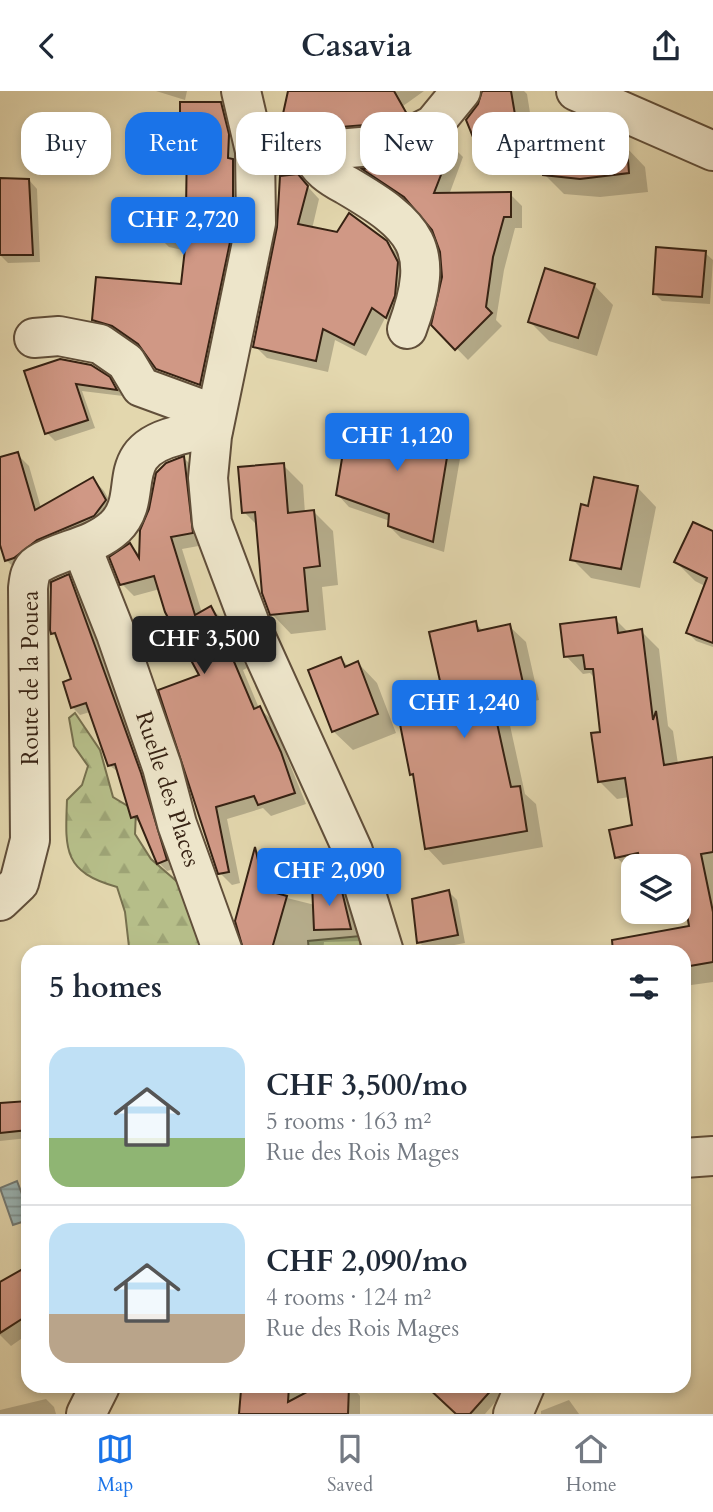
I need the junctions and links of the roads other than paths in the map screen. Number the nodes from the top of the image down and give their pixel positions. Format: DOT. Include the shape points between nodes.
graph roads {
  1 [pos="241,91"];
  2 [pos="461,91"];
  3 [pos="576,91"];
  4 [pos="246,112"];
  5 [pos="346,149"];
  6 [pos="713,151"];
  7 [pos="256,175"];
  8 [pos="332,175"];
  9 [pos="407,329"];
  10 [pos="34,338"];
  11 [pos="214,422"];
  12 [pos="82,548"];
  13 [pos="0,901"];
  14 [pos="220,945"];
  15 [pos="382,945"];
  16 [pos="713,1156"];
  17 [pos="691,1158"];
  18 [pos="96,1393"];
  19 [pos="522,1393"];
  20 [pos="86,1414"];
  21 [pos="513,1414"];
  1 -- 4 [label="street"];
  2 -- 5 [label="street" via="433,125 396,144"];
  3 -- 6 [label="street"];
  7 -- 11 [label="street" via="256,223"];
  8 -- 9 [label="street" via="390,212 412,235 419,253 420,280"];
  10 -- 11 [label="street" via="59,336 100,344 126,362 141,387"];
  11 -- 12 [label="street, Route de la Pouea" via="164,439 142,454 117,525"];
  11 -- 15 [label="street" via="208,485 217,540 353,851"];
  12 -- 13 [label="street, Route de la Pouea" via="37,565 30,574 30,840 19,883"];
  12 -- 14 [label="street, Ruelle des Places" via="116,634"];
  16 -- 17 [label="street"];
  18 -- 20 [label="street"];
  19 -- 21 [label="street"];
}
